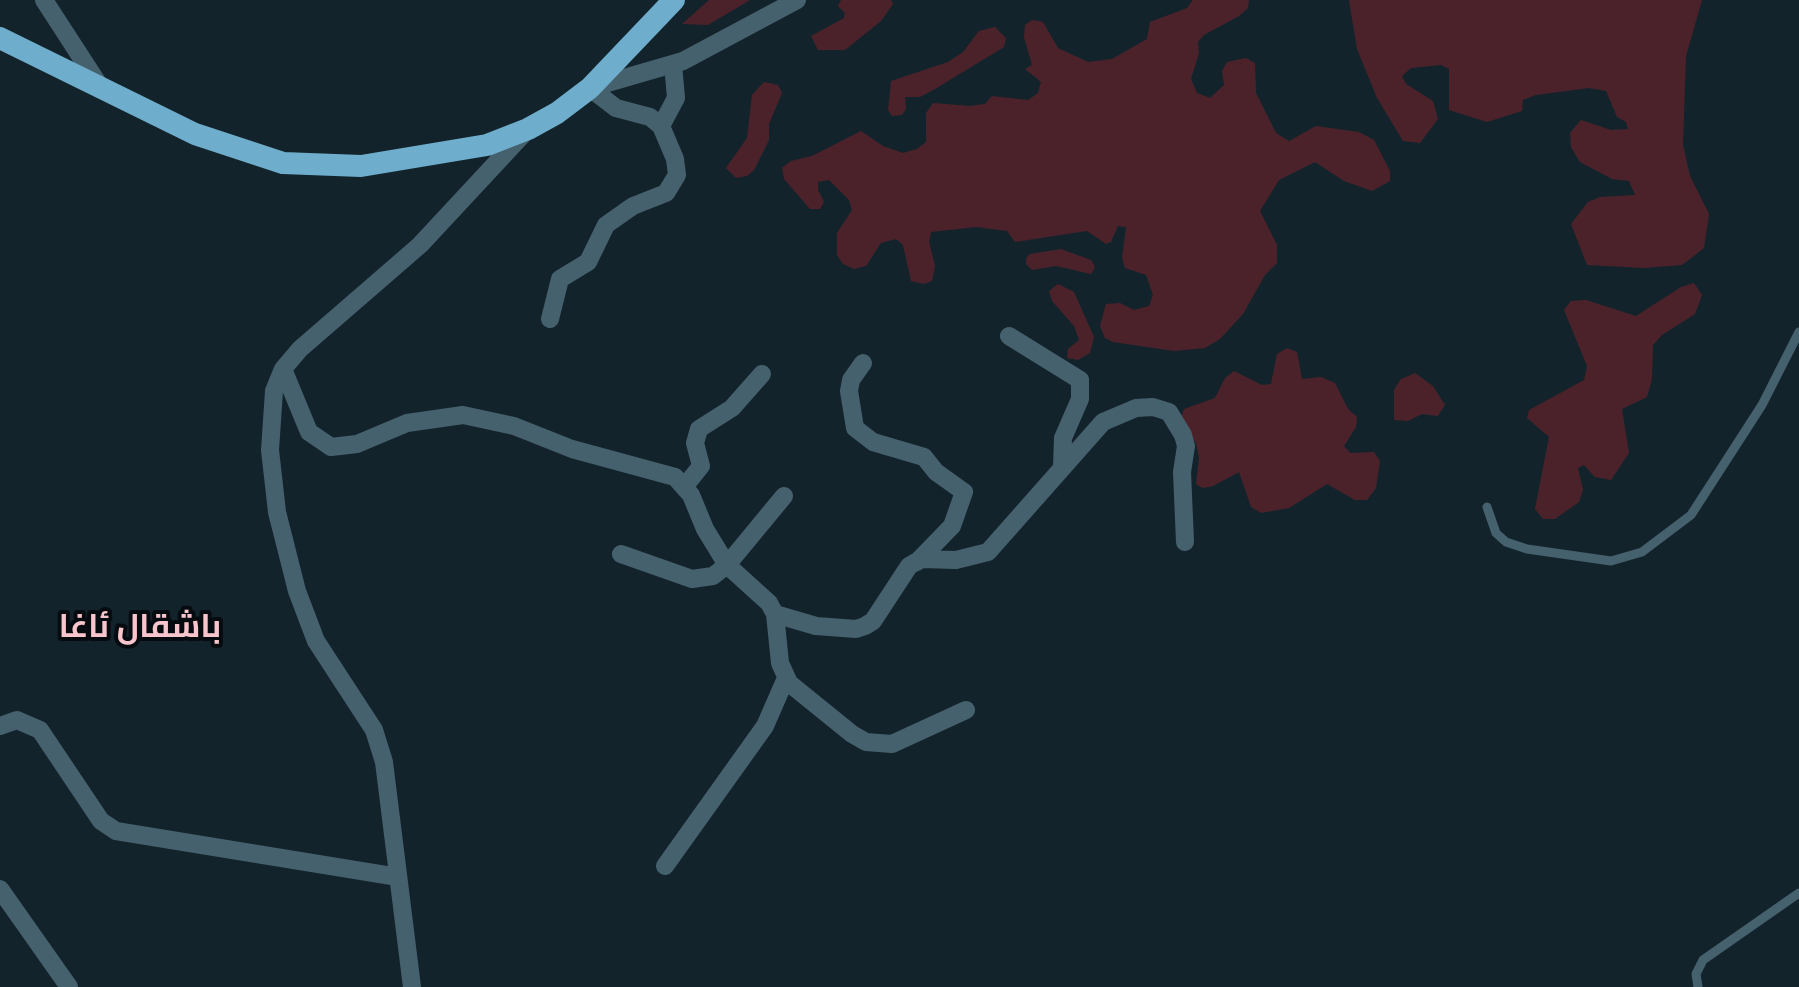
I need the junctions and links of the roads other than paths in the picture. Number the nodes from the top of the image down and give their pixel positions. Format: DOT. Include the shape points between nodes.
graph roads {
  1 [pos="44,0"];
  2 [pos="674,0"];
  3 [pos="797,0"];
  4 [pos="0,38"];
  5 [pos="673,64"];
  6 [pos="101,88"];
  7 [pos="590,88"];
  8 [pos="661,126"];
  9 [pos="528,129"];
  10 [pos="550,319"];
  11 [pos="1799,332"];
  12 [pos="1009,336"];
  13 [pos="863,363"];
  14 [pos="283,369"];
  15 [pos="762,374"];
  16 [pos="1062,467"];
  17 [pos="685,486"];
  18 [pos="784,496"];
  19 [pos="1487,507"];
  20 [pos="1185,542"];
  21 [pos="621,554"];
  22 [pos="917,562"];
  23 [pos="727,565"];
  24 [pos="775,614"];
  25 [pos="786,678"];
  26 [pos="966,710"];
  27 [pos="0,726"];
  28 [pos="665,866"];
  29 [pos="398,877"];
  30 [pos="0,889"];
  31 [pos="1799,893"];
  32 [pos="69,987"];
  33 [pos="412,987"];
  34 [pos="1698,987"];
  1 -- 6 [label="street"];
  2 -- 7 [label="highway"];
  3 -- 5 [label="street"];
  4 -- 6 [label="highway"];
  5 -- 7 [label="street"];
  5 -- 8 [label="street" via="676,98"];
  6 -- 9 [label="highway" via="195,134 283,163 361,166 423,158 487,145"];
  7 -- 8 [label="street" via="616,108 650,117"];
  7 -- 9 [label="highway"];
  8 -- 10 [label="street" via="675,159 675,184 606,225 588,262 560,279"];
  9 -- 14 [label="street" via="420,245"];
  11 -- 19 [label="lane" via="1762,405 1691,515 1642,552 1611,561 1527,549 1496,533"];
  12 -- 16 [label="street" via="1080,380 1080,399 1063,438"];
  13 -- 22 [label="street" via="849,391 855,428 873,442 924,457 964,492 952,526"];
  14 -- 17 [label="street" via="309,432 331,447 357,444 407,423 463,415 514,426 595,456 657,469"];
  14 -- 29 [label="street" via="274,391 270,450 277,512 316,641 374,730 384,762"];
  15 -- 17 [label="street" via="732,408 699,429 695,443 701,466"];
  16 -- 20 [label="street" via="1117,413 1153,407 1169,412 1186,446"];
  16 -- 22 [label="street" via="988,552"];
  17 -- 23 [label="street"];
  18 -- 23 [label="street"];
  21 -- 23 [label="street" via="692,579 713,576"];
  22 -- 24 [label="street" via="900,576 865,626 816,626"];
  23 -- 24 [label="street"];
  24 -- 25 [label="street"];
  25 -- 26 [label="street" via="852,734 880,745 916,735"];
  25 -- 28 [label="street" via="765,726"];
  27 -- 29 [label="street" via="17,720 40,730 101,821 116,831"];
  29 -- 33 [label="street"];
  30 -- 32 [label="street"];
  31 -- 34 [label="lane" via="1703,960 1696,974"];
}
